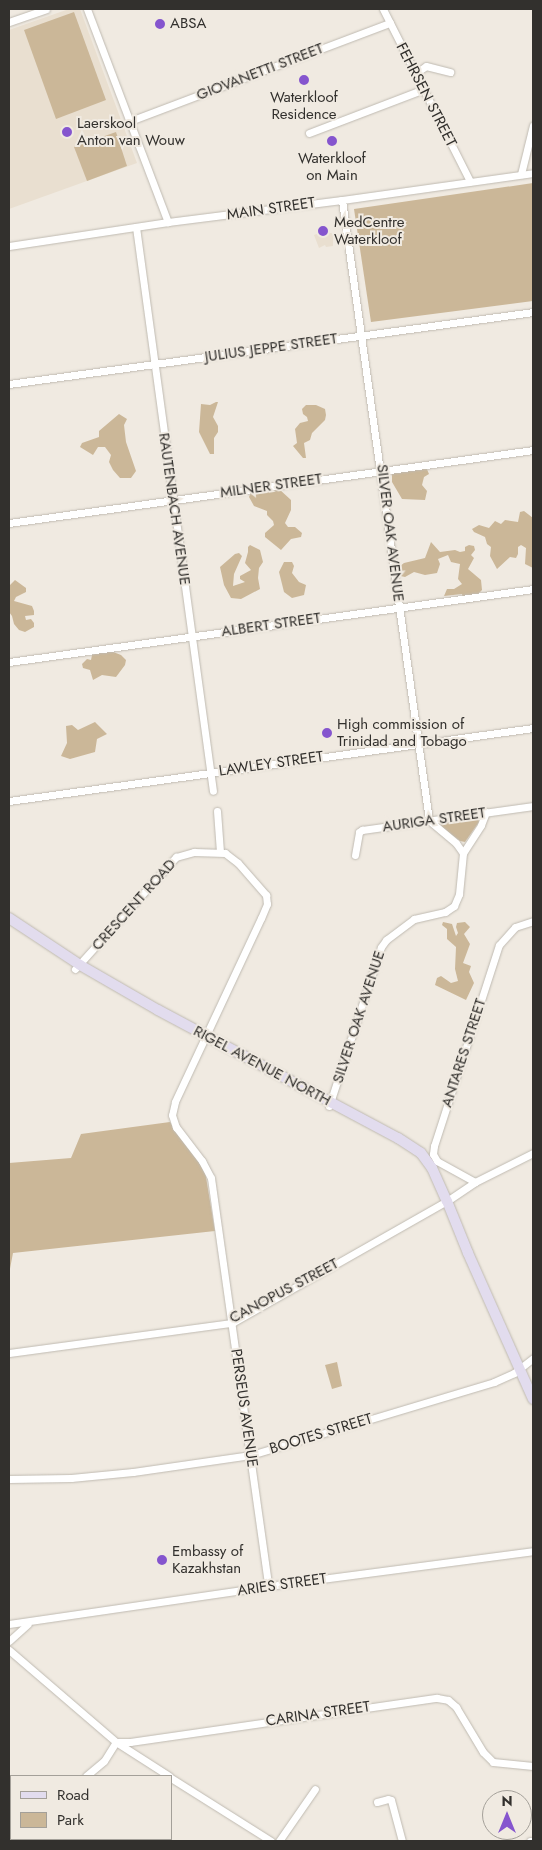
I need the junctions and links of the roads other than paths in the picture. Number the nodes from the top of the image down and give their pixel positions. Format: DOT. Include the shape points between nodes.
graph roads {
  1 [pos="46,9"];
  2 [pos="87,9"];
  3 [pos="383,9"];
  4 [pos="9,22"];
  5 [pos="390,23"];
  6 [pos="450,72"];
  7 [pos="416,73"];
  8 [pos="424,89"];
  9 [pos="130,121"];
  10 [pos="533,125"];
  11 [pos="309,134"];
  12 [pos="533,172"];
  13 [pos="521,174"];
  14 [pos="470,181"];
  15 [pos="342,200"];
  16 [pos="168,222"];
  17 [pos="136,227"];
  18 [pos="9,246"];
  19 [pos="533,312"];
  20 [pos="362,335"];
  21 [pos="154,364"];
  22 [pos="9,384"];
  23 [pos="533,450"];
  24 [pos="382,469"];
  25 [pos="172,500"];
  26 [pos="9,523"];
  27 [pos="533,589"];
  28 [pos="399,608"];
  29 [pos="192,636"];
  30 [pos="9,662"];
  31 [pos="533,728"];
  32 [pos="418,743"];
  33 [pos="211,772"];
  34 [pos="213,791"];
  35 [pos="9,801"];
  36 [pos="533,806"];
  37 [pos="217,811"];
  38 [pos="486,812"];
  39 [pos="429,820"];
  40 [pos="220,852"];
  41 [pos="462,853"];
  42 [pos="356,855"];
  43 [pos="9,918"];
  44 [pos="533,921"];
  45 [pos="9,923"];
  46 [pos="78,967"];
  47 [pos="205,1037"];
  48 [pos="330,1104"];
  49 [pos="533,1153"];
  50 [pos="475,1182"];
  51 [pos="445,1202"];
  52 [pos="232,1322"];
  53 [pos="9,1354"];
  54 [pos="533,1358"];
  55 [pos="520,1369"];
  56 [pos="533,1399"];
  57 [pos="251,1455"];
  58 [pos="9,1479"];
  59 [pos="533,1551"];
  60 [pos="268,1586"];
  61 [pos="31,1622"];
  62 [pos="9,1624"];
  63 [pos="9,1641"];
  64 [pos="9,1650"];
  65 [pos="116,1742"];
  66 [pos="533,1766"];
  67 [pos="87,1775"];
  68 [pos="167,1775"];
  69 [pos="172,1778"];
  70 [pos="315,1789"];
  71 [pos="377,1802"];
  72 [pos="271,1841"];
  73 [pos="280,1841"];
  74 [pos="402,1841"];
  1 -- 4 [label="street"];
  2 -- 9 [label="street"];
  3 -- 5 [label="street, FEHRSEN STREET"];
  5 -- 7 [label="street, FEHRSEN STREET"];
  5 -- 9 [label="street, GIOVANETTI STREET"];
  6 -- 7 [label="street" via="426,66"];
  7 -- 8 [label="street, FEHRSEN STREET"];
  8 -- 11 [label="street"];
  8 -- 14 [label="street, FEHRSEN STREET"];
  9 -- 16 [label="street"];
  10 -- 13 [label="street"];
  12 -- 13 [label="street, MAIN STREET"];
  13 -- 14 [label="street, MAIN STREET"];
  14 -- 15 [label="street, MAIN STREET"];
  15 -- 16 [label="street, MAIN STREET"];
  15 -- 20 [label="street, SILVER OAK AVENUE"];
  16 -- 17 [label="street, MAIN STREET"];
  17 -- 18 [label="street, MAIN STREET"];
  17 -- 21 [label="street, RAUTENBACH AVENUE"];
  19 -- 20 [label="street, JULIUS JEPPE STREET"];
  20 -- 21 [label="street, JULIUS JEPPE STREET"];
  20 -- 24 [label="street, SILVER OAK AVENUE"];
  21 -- 22 [label="street, JULIUS JEPPE STREET"];
  21 -- 25 [label="street, RAUTENBACH AVENUE"];
  23 -- 24 [label="street, MILNER STREET"];
  24 -- 25 [label="street, MILNER STREET"];
  24 -- 28 [label="street, SILVER OAK AVENUE"];
  25 -- 26 [label="street, MILNER STREET"];
  25 -- 29 [label="street, RAUTENBACH AVENUE"];
  27 -- 28 [label="street, ALBERT STREET"];
  28 -- 29 [label="street, ALBERT STREET"];
  28 -- 32 [label="street, SILVER OAK AVENUE"];
  29 -- 30 [label="street, ALBERT STREET"];
  29 -- 33 [label="street, RAUTENBACH AVENUE"];
  31 -- 32 [label="street, LAWLEY STREET"];
  32 -- 33 [label="street, LAWLEY STREET"];
  32 -- 39 [label="street, SILVER OAK AVENUE"];
  33 -- 34 [label="street, RAUTENBACH AVENUE"];
  33 -- 35 [label="street, LAWLEY STREET"];
  36 -- 38 [label="street, AURIGA STREET"];
  37 -- 40 [label="street"];
  38 -- 39 [label="street, AURIGA STREET"];
  38 -- 41 [label="street, SILVER OAK AVENUE"];
  39 -- 41 [label="street" via="456,843"];
  39 -- 42 [label="street, AURIGA STREET" via="361,830"];
  40 -- 46 [label="street, CRESCENT ROAD" via="194,852 176,857"];
  40 -- 47 [label="street" via="238,863 264,892 267,900"];
  41 -- 48 [label="street, SILVER OAK AVENUE" via="459,894 454,906 445,912 414,919 381,947"];
  43 -- 46 [label="main road, RIGEL AVENUE NORTH"];
  44 -- 50 [label="street, ANTARES STREET" via="515,927 499,945 434,1146 435,1159"];
  45 -- 46 [label="main road, RIGEL AVENUE NORTH"];
  46 -- 47 [label="main road, RIGEL AVENUE NORTH"];
  47 -- 48 [label="main road, RIGEL AVENUE NORTH"];
  47 -- 52 [label="street, PERSEUS AVENUE" via="172,1114 176,1127 211,1178"];
  48 -- 51 [label="main road, RIGEL AVENUE NORTH" via="409,1151 427,1171"];
  49 -- 50 [label="street, CANOPUS STREET"];
  50 -- 51 [label="street, CANOPUS STREET"];
  51 -- 52 [label="street, CANOPUS STREET"];
  51 -- 55 [label="main road, RIGEL AVENUE NORTH"];
  52 -- 53 [label="street, CANOPUS STREET"];
  52 -- 57 [label="street, PERSEUS AVENUE"];
  54 -- 55 [label="street, BOOTES STREET"];
  55 -- 56 [label="main road, RIGEL AVENUE NORTH"];
  55 -- 57 [label="street, BOOTES STREET" via="484,1385"];
  57 -- 58 [label="street, BOOTES STREET" via="133,1472"];
  57 -- 60 [label="street, PERSEUS AVENUE"];
  59 -- 60 [label="street, ARIES STREET"];
  60 -- 61 [label="street, ARIES STREET"];
  61 -- 62 [label="street, ARIES STREET"];
  61 -- 63 [label="street"];
  64 -- 65 [label="street"];
  65 -- 66 [label="street, CARINA STREET" via="437,1698 448,1700 456,1708 483,1752 493,1762"];
  65 -- 67 [label="street" via="104,1761"];
  65 -- 68 [label="street"];
  69 -- 72 [label="street"];
  70 -- 73 [label="street"];
  71 -- 74 [label="street" via="391,1800"];
}
